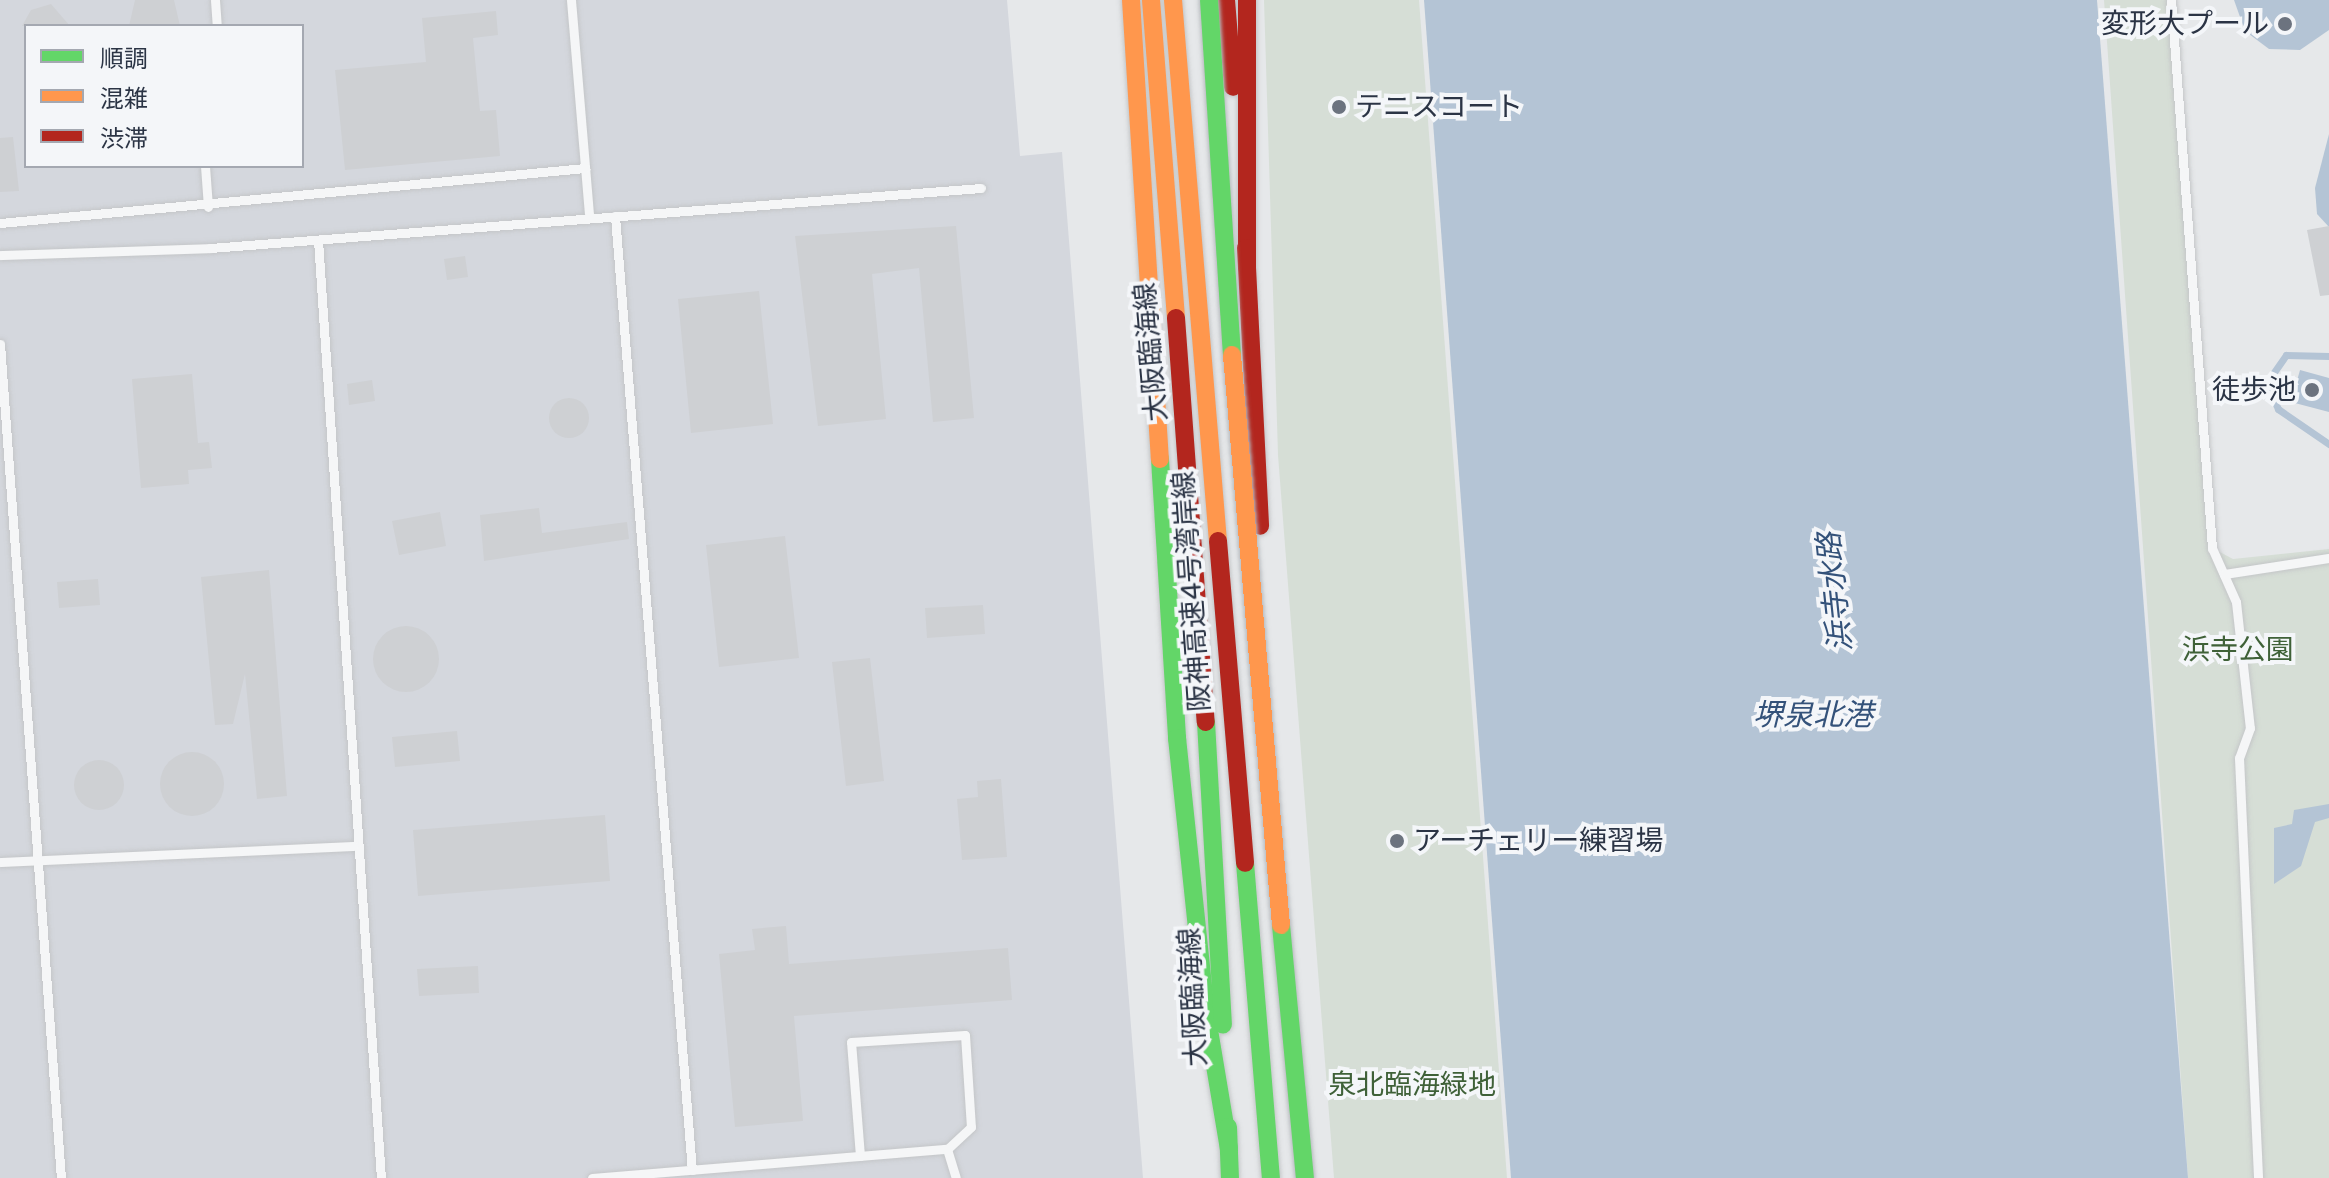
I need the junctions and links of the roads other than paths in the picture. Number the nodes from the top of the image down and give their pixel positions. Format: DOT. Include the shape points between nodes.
graph roads {
  1 [pos="215,0"];
  2 [pos="571,0"];
  3 [pos="1131,0"];
  4 [pos="1151,0"];
  5 [pos="1173,0"];
  6 [pos="1209,0"];
  7 [pos="1226,0"];
  8 [pos="1247,0"];
  9 [pos="2171,0"];
  10 [pos="217,24"];
  11 [pos="205,168"];
  12 [pos="585,168"];
  13 [pos="981,188"];
  14 [pos="208,207"];
  15 [pos="589,213"];
  16 [pos="615,216"];
  17 [pos="0,223"];
  18 [pos="318,240"];
  19 [pos="0,255"];
  20 [pos="1247,267"];
  21 [pos="0,344"];
  22 [pos="2329,558"];
  23 [pos="2224,574"];
  24 [pos="354,846"];
  25 [pos="39,859"];
  26 [pos="0,862"];
  27 [pos="947,1149"];
  28 [pos="1229,1149"];
  29 [pos="860,1156"];
  30 [pos="692,1170"];
  31 [pos="61,1178"];
  32 [pos="381,1178"];
  33 [pos="592,1178"];
  34 [pos="956,1178"];
  35 [pos="1230,1178"];
  36 [pos="1271,1178"];
  37 [pos="1293,1178"];
  38 [pos="1305,1178"];
  39 [pos="2258,1178"];
  1 -- 10 [label="lane"];
  2 -- 12 [label="lane"];
  3 -- 28 [label="main road" via="1177,738 1206,1012"];
  4 -- 28 [label="main road, 大阪臨海線" via="1201,631"];
  5 -- 36 [label="main road, 阪神高速4号湾岸線"];
  6 -- 38 [label="main road, 阪神高速4号湾岸線, bridge" via="1243,514"];
  7 -- 20 [label="main road"];
  8 -- 20 [label="main road"];
  9 -- 23 [label="lane" via="2212,548"];
  11 -- 14 [label="lane"];
  12 -- 14 [label="lane"];
  12 -- 15 [label="lane"];
  13 -- 16 [label="lane"];
  14 -- 17 [label="lane"];
  15 -- 16 [label="lane"];
  15 -- 18 [label="lane"];
  16 -- 30 [label="lane"];
  18 -- 19 [label="lane"];
  18 -- 24 [label="lane"];
  20 -- 37 [label="main road"];
  21 -- 25 [label="lane"];
  22 -- 23 [label="lane"];
  23 -- 39 [label="lane" via="2236,602 2250,728 2239,758"];
  24 -- 25 [label="lane"];
  24 -- 32 [label="lane"];
  25 -- 26 [label="lane"];
  25 -- 31 [label="lane"];
  27 -- 29 [label="lane"];
  27 -- 29 [label="lane" via="971,1127 965,1035 851,1042"];
  27 -- 34 [label="lane"];
  28 -- 35 [label="main road, 大阪臨海線"];
  29 -- 30 [label="lane"];
  30 -- 33 [label="lane"];
}
